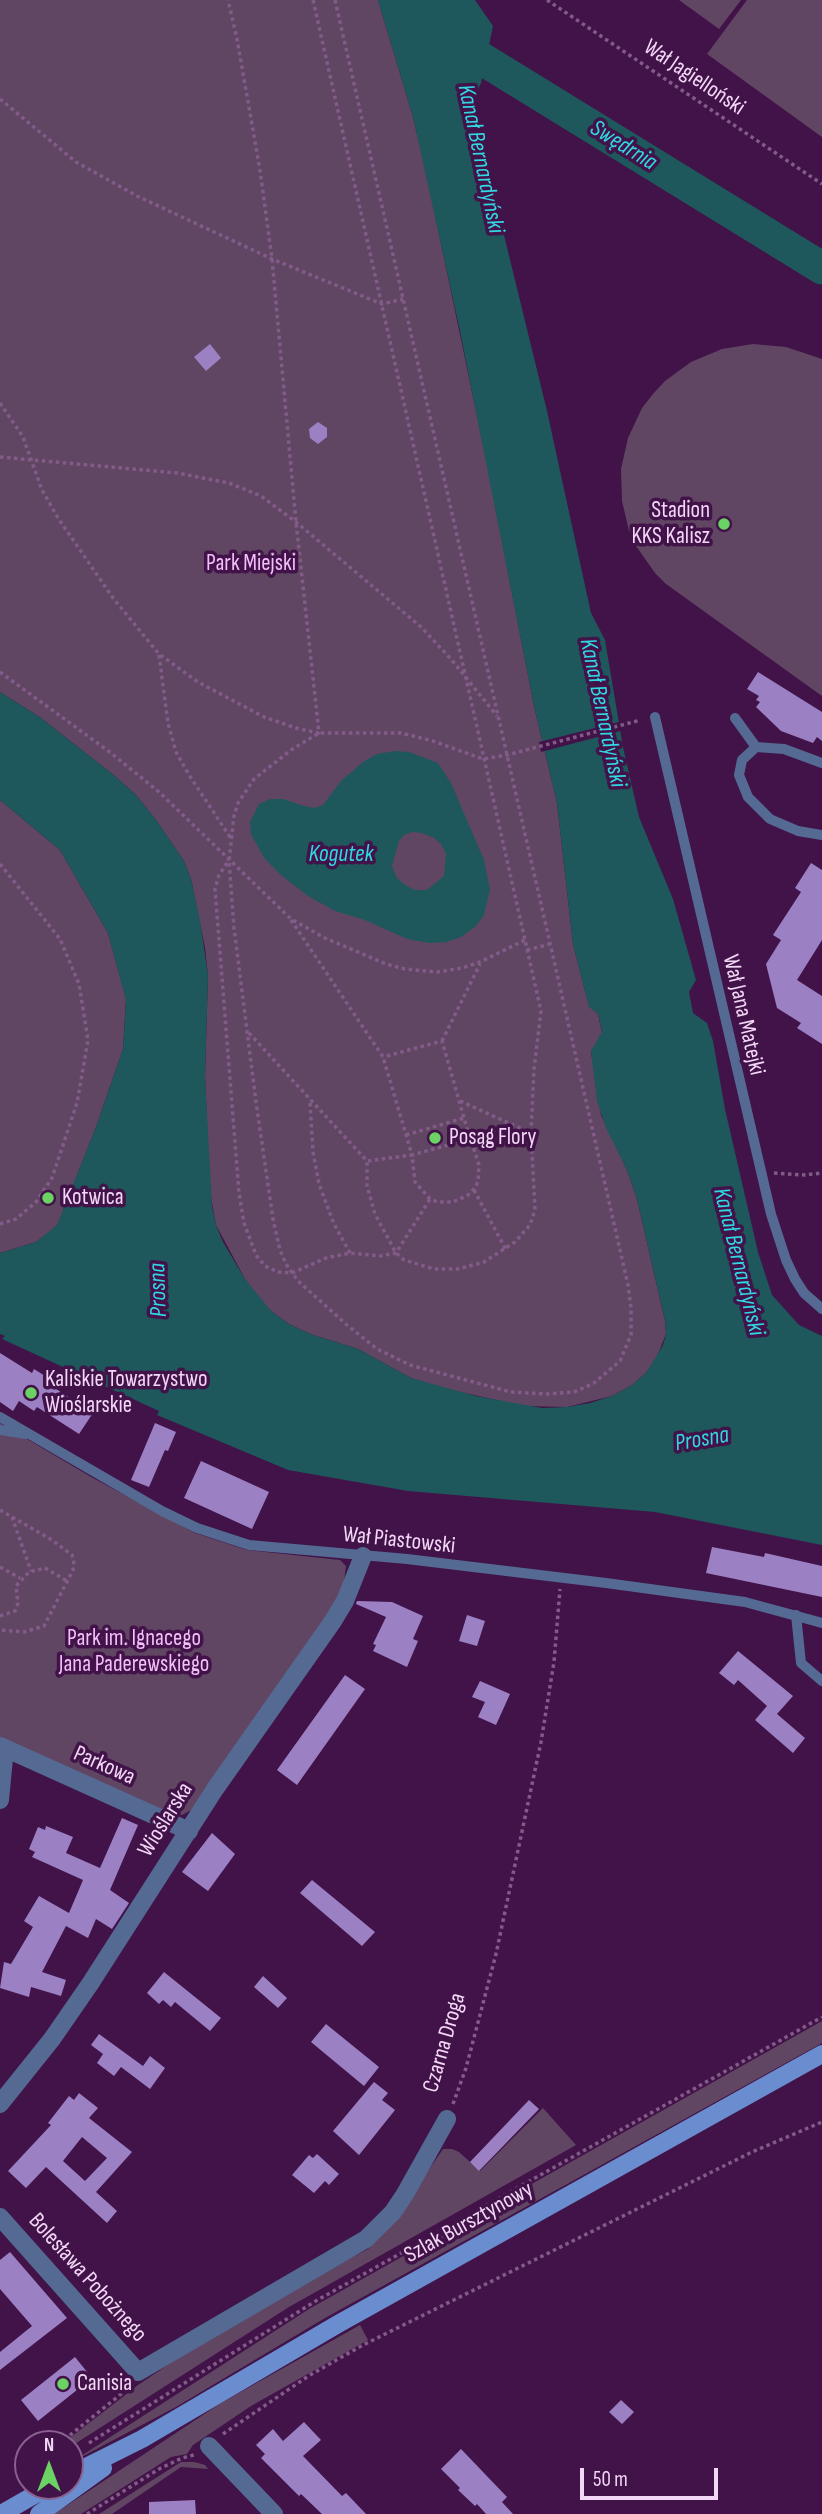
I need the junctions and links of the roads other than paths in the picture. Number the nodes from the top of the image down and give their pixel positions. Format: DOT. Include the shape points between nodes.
graph roads {
  1 [pos="655,717"];
  2 [pos="735,718"];
  3 [pos="757,747"];
  4 [pos="822,763"];
  5 [pos="820,833"];
  6 [pos="822,1309"];
  7 [pos="0,1417"];
  8 [pos="0,1430"];
  9 [pos="30,1434"];
  10 [pos="363,1556"];
  11 [pos="796,1615"];
  12 [pos="822,1623"];
  13 [pos="822,1681"];
  14 [pos="2,1747"];
  15 [pos="0,1800"];
  16 [pos="189,1831"];
  17 [pos="822,2054"];
  18 [pos="0,2104"];
  19 [pos="447,2119"];
  20 [pos="0,2217"];
  21 [pos="138,2372"];
  22 [pos="142,2439"];
  23 [pos="209,2446"];
  24 [pos="84,2469"];
  25 [pos="26,2500"];
  26 [pos="1,2514"];
  27 [pos="39,2514"];
  28 [pos="274,2514"];
  1 -- 6 [label="lane, Wał Jana Matejki" via="771,1214 786,1260 804,1293"];
  2 -- 3 [label="lane"];
  3 -- 4 [label="lane" via="784,750"];
  3 -- 5 [label="lane" via="742,760 739,775 748,796 770,819 798,831"];
  7 -- 9 [label="lane, Wał Piastowski"];
  8 -- 9 [label="lane"];
  9 -- 10 [label="lane, Wał Piastowski" via="162,1511 224,1538 277,1549"];
  10 -- 11 [label="lane, Wał Piastowski" via="745,1602"];
  10 -- 16 [label="street, Wioślarska" via="333,1621"];
  11 -- 12 [label="lane, Wał Piastowski"];
  11 -- 13 [label="lane" via="801,1662"];
  14 -- 15 [label="street"];
  14 -- 16 [label="street, Parkowa"];
  16 -- 18 [label="street, Wioślarska" via="52,2039"];
  17 -- 22 [label="main road, Szlak Bursztynowy" via="338,2324"];
  19 -- 21 [label="street, Czarna Droga" via="393,2212 366,2239"];
  20 -- 21 [label="street, Bolesława Pobożnego"];
  22 -- 24 [label="main road, Szlak Bursztynowy"];
  22 -- 27 [label="main road, Szlak Bursztynowy"];
  23 -- 28 [label="street"];
  25 -- 26 [label="main road"];
}
